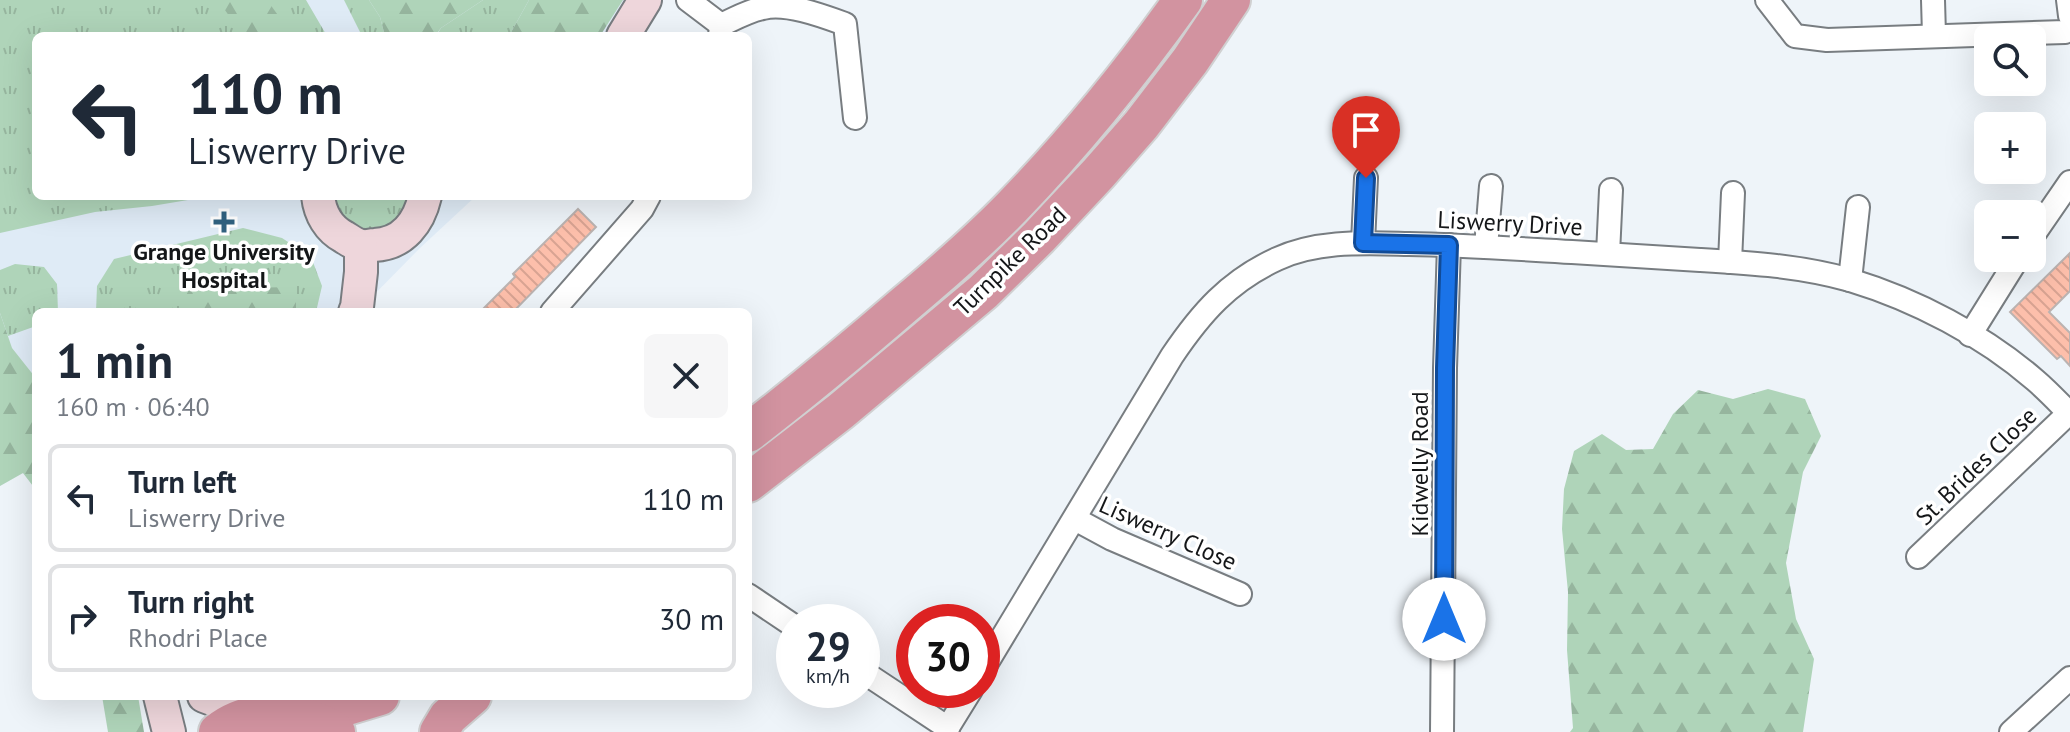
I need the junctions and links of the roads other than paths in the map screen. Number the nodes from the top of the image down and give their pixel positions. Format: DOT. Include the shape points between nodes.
graph roads {
  1 [pos="645,0"];
  2 [pos="688,0"];
  3 [pos="1183,0"];
  4 [pos="1231,0"];
  5 [pos="1767,0"];
  6 [pos="1933,0"];
  7 [pos="2068,0"];
  8 [pos="2070,16"];
  9 [pos="720,30"];
  10 [pos="2070,30"];
  11 [pos="625,32"];
  12 [pos="1934,35"];
  13 [pos="855,118"];
  14 [pos="1366,178"];
  15 [pos="2070,182"];
  16 [pos="1491,186"];
  17 [pos="1611,190"];
  18 [pos="1733,193"];
  19 [pos="319,200"];
  20 [pos="424,200"];
  21 [pos="647,200"];
  22 [pos="1858,207"];
  23 [pos="2046,217"];
  24 [pos="1363,243"];
  25 [pos="1449,245"];
  26 [pos="361,246"];
  27 [pos="1486,247"];
  28 [pos="1608,254"];
  29 [pos="1730,262"];
  30 [pos="2009,272"];
  31 [pos="1850,280"];
  32 [pos="357,308"];
  33 [pos="555,308"];
  34 [pos="1970,335"];
  35 [pos="2070,414"];
  36 [pos="752,430"];
  37 [pos="752,480"];
  38 [pos="1075,519"];
  39 [pos="1918,557"];
  40 [pos="1240,594"];
  41 [pos="752,598"];
  42 [pos="776,614"];
  43 [pos="1000,642"];
  44 [pos="2070,678"];
  45 [pos="880,683"];
  46 [pos="161,700"];
  47 [pos="215,700"];
  48 [pos="367,700"];
  49 [pos="467,700"];
  50 [pos="960,708"];
  51 [pos="296,714"];
  52 [pos="254,715"];
  53 [pos="947,730"];
  54 [pos="169,732"];
  55 [pos="218,732"];
  56 [pos="336,732"];
  57 [pos="439,732"];
  58 [pos="1442,732"];
  59 [pos="2011,732"];
  1 -- 11 [label="main road"];
  2 -- 9 [label="street"];
  3 -- 36 [label="highway, Turnpike Road" via="1115,92 1010,209 958,259"];
  4 -- 37 [label="highway, Turnpike Road" via="1141,125 1039,237 971,302"];
  5 -- 12 [label="street" via="1795,36 1827,40"];
  6 -- 12 [label="street"];
  7 -- 8 [label="street"];
  9 -- 13 [label="street" via="765,7 845,24"];
  10 -- 12 [label="street"];
  14 -- 24 [label="street"];
  15 -- 23 [label="street"];
  16 -- 27 [label="street"];
  17 -- 28 [label="street"];
  18 -- 29 [label="street"];
  19 -- 26 [label="main road" via="335,232"];
  20 -- 26 [label="main road" via="416,221 398,239"];
  21 -- 33 [label="street"];
  22 -- 31 [label="street"];
  24 -- 25 [label="street, Liswerry Drive"];
  24 -- 38 [label="street, Liswerry Drive" via="1279,258 1251,272 1209,306 1172,356"];
  25 -- 27 [label="street, Liswerry Drive"];
  25 -- 58 [label="street, Kidwelly Road"];
  26 -- 32 [label="main road"];
  27 -- 28 [label="street, Liswerry Drive"];
  28 -- 29 [label="street, Liswerry Drive"];
  29 -- 31 [label="street, Liswerry Drive"];
  30 -- 34 [label="street"];
  31 -- 34 [label="street, Liswerry Drive"];
  34 -- 35 [label="street, Liswerry Drive" via="2037,381"];
  35 -- 39 [label="street, St. Brides Close"];
  38 -- 40 [label="street, Liswerry Close"];
  38 -- 43 [label="street, Liswerry Drive"];
  41 -- 42 [label="street"];
  44 -- 59 [label="street"];
  45 -- 53 [label="street"];
  46 -- 54 [label="main road"];
  47 -- 52 [label="main road"];
  48 -- 51 [label="highway"];
  49 -- 57 [label="highway"];
  50 -- 53 [label="street"];
  51 -- 52 [label="highway"];
  51 -- 56 [label="highway"];
  52 -- 55 [label="highway"];
}
